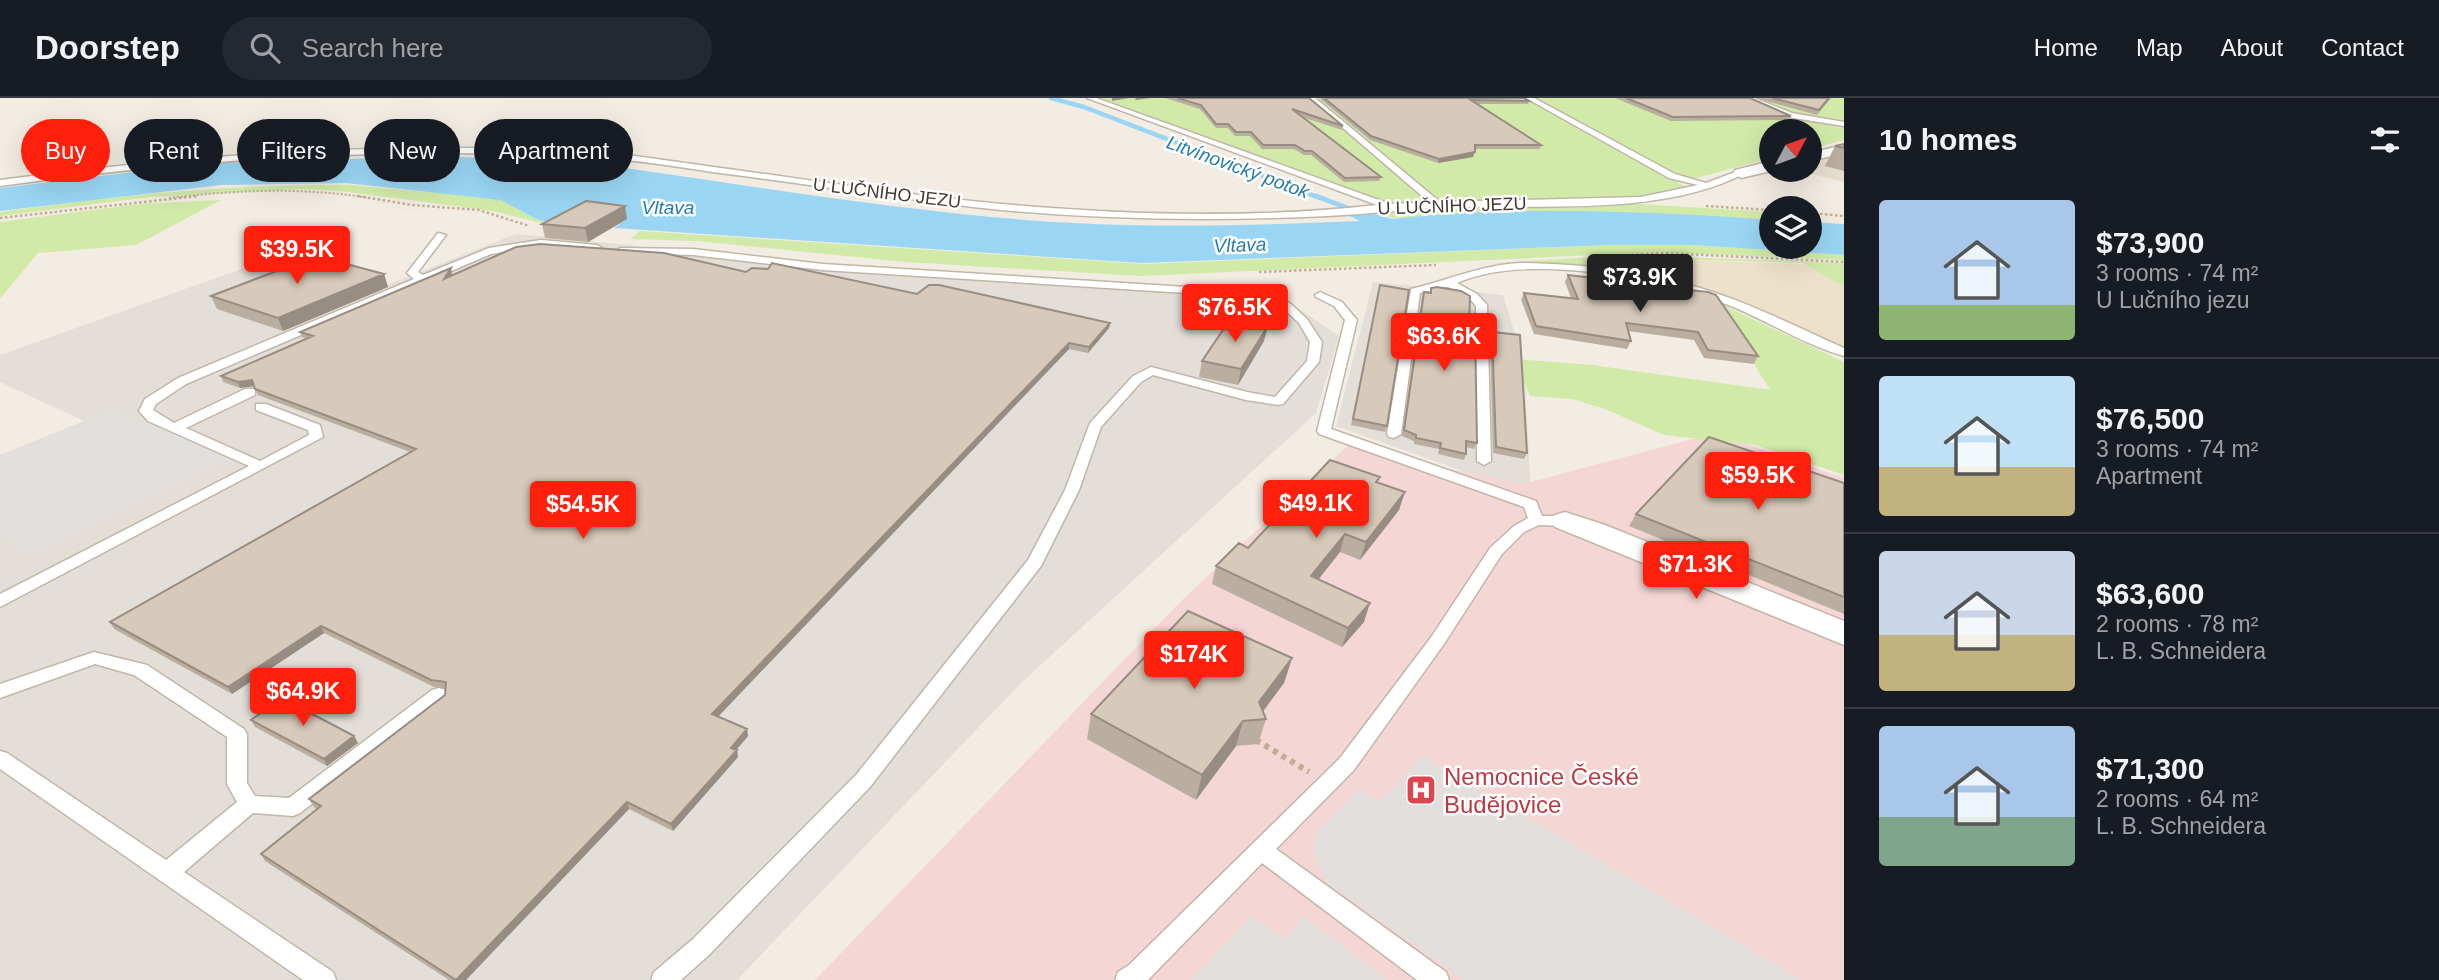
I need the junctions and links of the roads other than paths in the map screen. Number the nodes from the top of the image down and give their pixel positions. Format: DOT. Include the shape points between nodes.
graph roads {
  1 [pos="1090,98"];
  2 [pos="1311,98"];
  3 [pos="1529,98"];
  4 [pos="1748,98"];
  5 [pos="1844,124"];
  6 [pos="1844,149"];
  7 [pos="1822,154"];
  8 [pos="1759,169"];
  9 [pos="1741,173"];
  10 [pos="0,183"];
  11 [pos="1709,184"];
  12 [pos="1437,204"];
  13 [pos="1391,207"];
  14 [pos="441,235"];
  15 [pos="422,279"];
  16 [pos="1449,283"];
  17 [pos="1320,295"];
  18 [pos="1844,352"];
  19 [pos="250,392"];
  20 [pos="261,407"];
  21 [pos="174,428"];
  22 [pos="1394,434"];
  23 [pos="1484,461"];
  24 [pos="260,466"];
  25 [pos="1550,521"];
  26 [pos="0,600"];
  27 [pos="1844,634"];
  28 [pos="0,691"];
  29 [pos="439,695"];
  30 [pos="0,759"];
  31 [pos="249,804"];
  32 [pos="1262,851"];
  33 [pos="167,873"];
  34 [pos="324,980"];
  35 [pos="663,980"];
  36 [pos="1127,980"];
  37 [pos="1437,980"];
  1 -- 13 [label="lane"];
  2 -- 12 [label="lane"];
  3 -- 11 [label="lane" via="1672,176"];
  4 -- 5 [label="lane" via="1790,115"];
  6 -- 7 [label="street"];
  8 -- 9 [label="street, U LUČNÍHO JEZU"];
  9 -- 11 [label="lane, U LUČNÍHO JEZU"];
  10 -- 13 [label="lane, U LUČNÍHO JEZU" via="267,157 472,151 619,157 1039,210 1188,217"];
  11 -- 12 [label="lane, U LUČNÍHO JEZU" via="1641,200"];
  12 -- 13 [label="lane, U LUČNÍHO JEZU"];
  14 -- 15 [label="lane" via="412,273"];
  15 -- 21 [label="lane" via="182,382 150,402 146,411"];
  15 -- 35 [label="lane" via="489,251 541,243 693,252 823,267 1186,290 1239,288 1264,293 1289,307 1316,342 1313,362 1278,401 1151,371 1137,379 1095,426 1072,490 1035,562 863,781"];
  16 -- 18 [label="lane" via="1499,267 1533,267 1676,285"];
  16 -- 22 [label="lane" via="1415,291"];
  16 -- 23 [label="lane" via="1481,305"];
  17 -- 25 [label="lane" via="1338,304 1351,320 1324,431 1531,504"];
  19 -- 21 [label="lane"];
  20 -- 24 [label="lane" via="315,428 316,437"];
  21 -- 24 [label="lane"];
  24 -- 26 [label="lane"];
  25 -- 27 [label="street" via="1602,526 1774,597"];
  25 -- 32 [label="lane" via="1519,529 1496,551 1347,764"];
  28 -- 31 [label="lane" via="94,658 141,670 237,734 237,784"];
  29 -- 31 [label="lane" via="293,807"];
  30 -- 33 [label="lane"];
  31 -- 33 [label="lane"];
  32 -- 36 [label="lane"];
  32 -- 37 [label="lane"];
  33 -- 34 [label="lane"];
}
